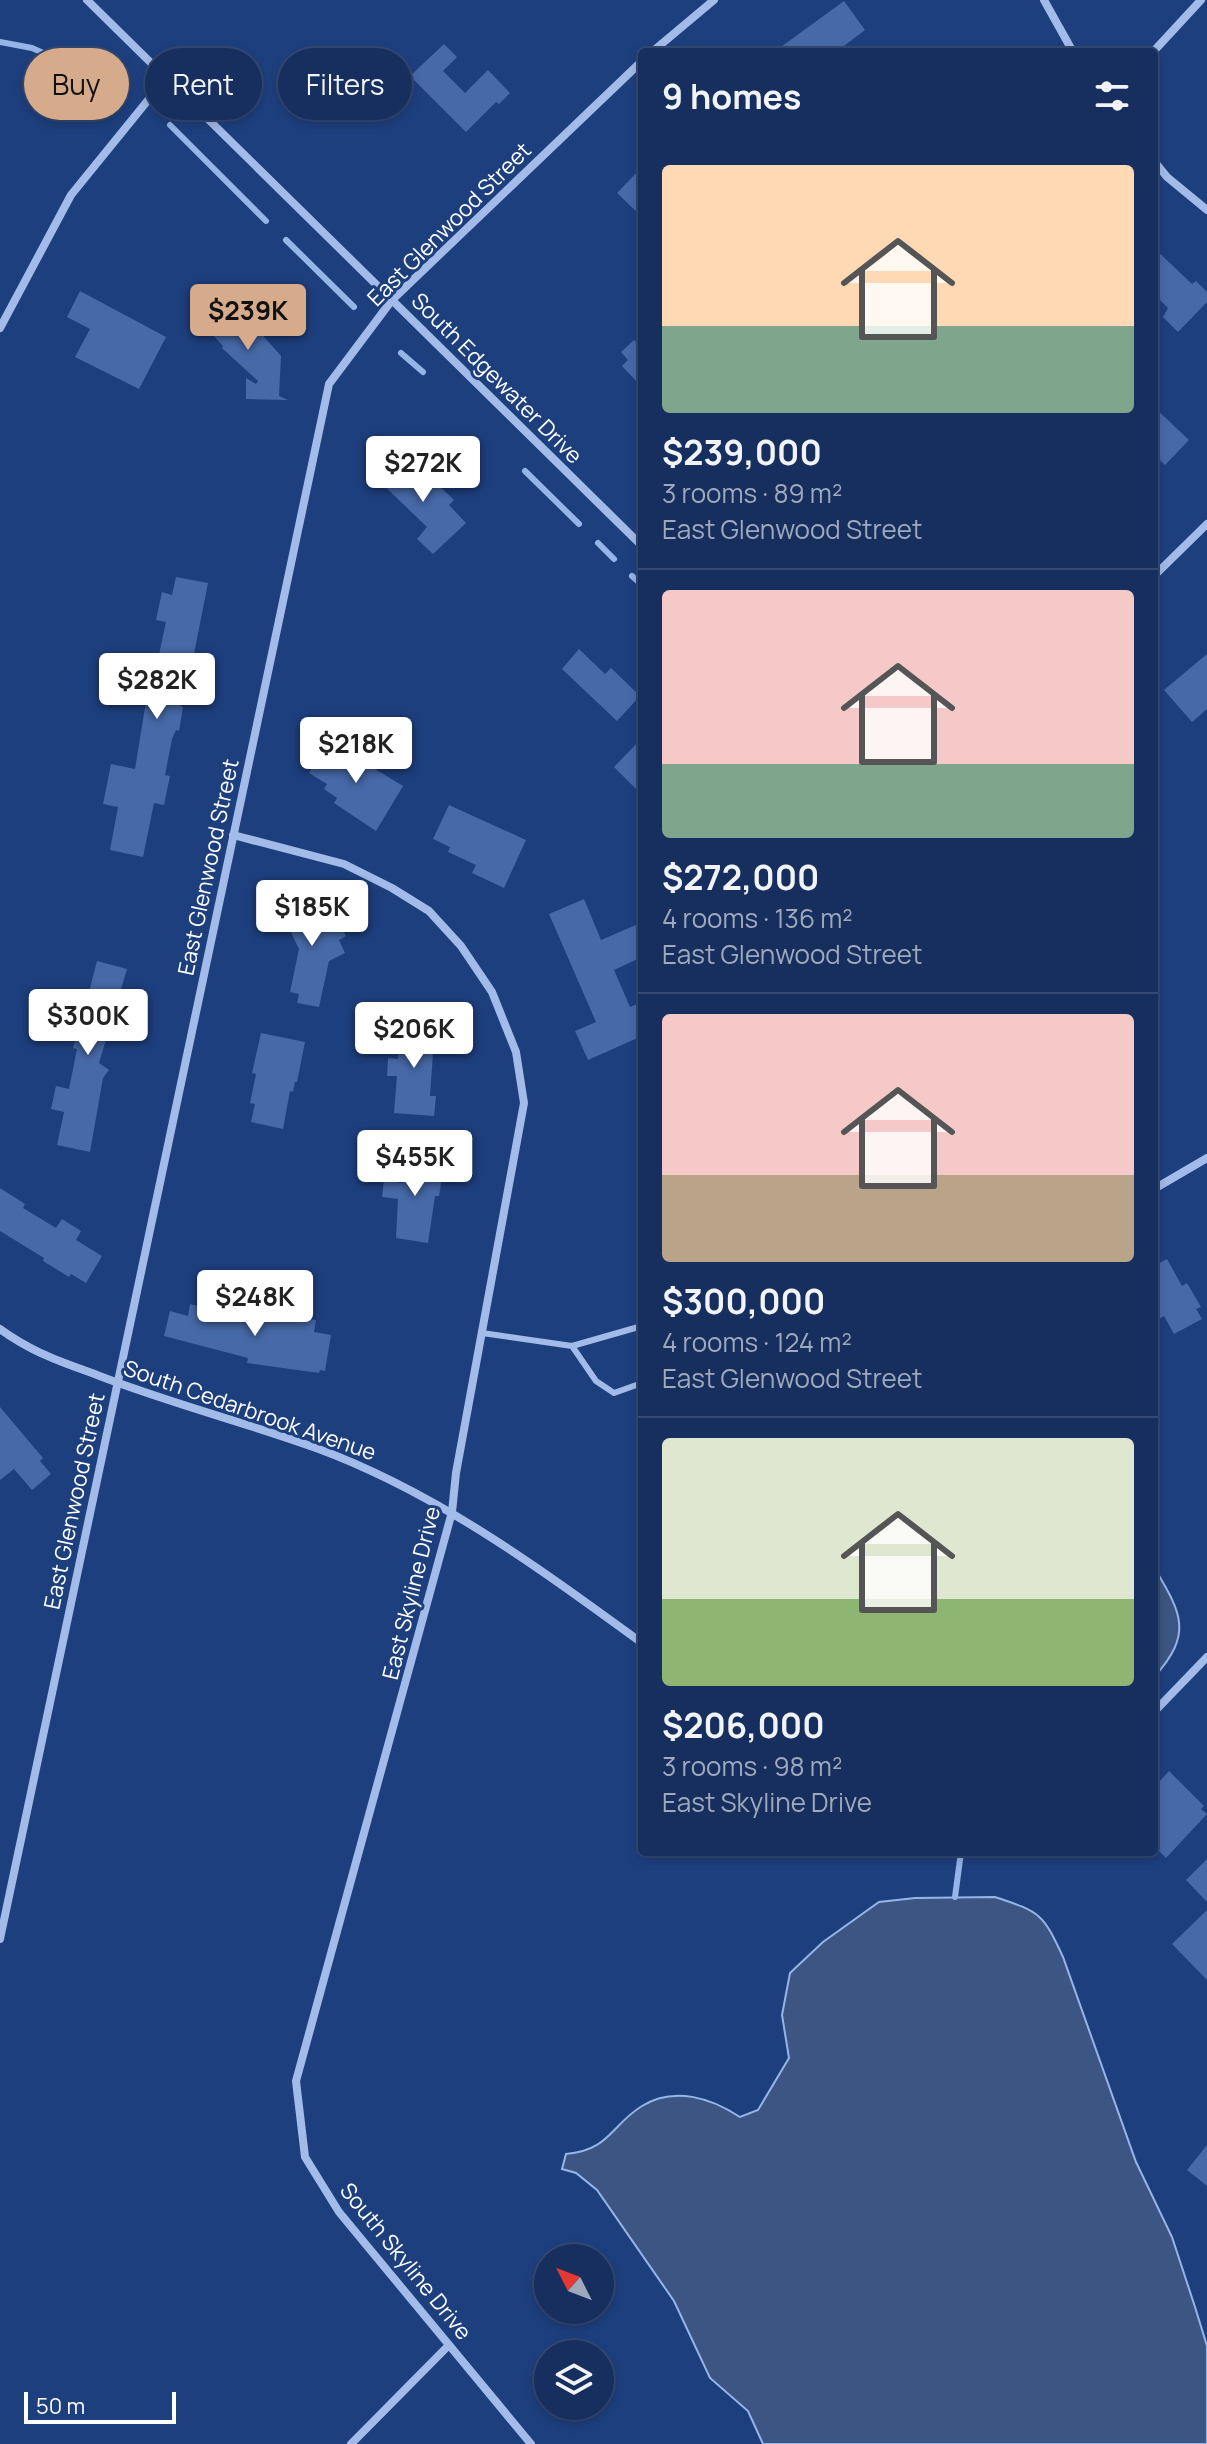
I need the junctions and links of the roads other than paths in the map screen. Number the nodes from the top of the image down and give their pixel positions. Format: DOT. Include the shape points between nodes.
graph roads {
  1 [pos="87,0"];
  2 [pos="714,0"];
  3 [pos="1044,0"];
  4 [pos="1201,0"];
  5 [pos="657,48"];
  6 [pos="1071,48"];
  7 [pos="1157,48"];
  8 [pos="145,57"];
  9 [pos="638,65"];
  10 [pos="145,104"];
  11 [pos="209,120"];
  12 [pos="1158,166"];
  13 [pos="1207,210"];
  14 [pos="392,300"];
  15 [pos="0,328"];
  16 [pos="1207,524"];
  17 [pos="638,540"];
  18 [pos="1158,572"];
  19 [pos="233,835"];
  20 [pos="1207,1158"];
  21 [pos="1158,1187"];
  22 [pos="638,1327"];
  23 [pos="0,1329"];
  24 [pos="482,1333"];
  25 [pos="572,1346"];
  26 [pos="117,1383"];
  27 [pos="638,1384"];
  28 [pos="452,1512"];
  29 [pos="638,1640"];
  30 [pos="1207,1657"];
  31 [pos="1158,1708"];
  32 [pos="0,1939"];
  33 [pos="296,2081"];
  34 [pos="449,2345"];
  35 [pos="351,2444"];
  36 [pos="531,2444"];
  1 -- 8 [label="street, South Edgewater Drive"];
  2 -- 5 [label="street"];
  3 -- 6 [label="street"];
  4 -- 7 [label="street"];
  9 -- 14 [label="street, East Glenwood Street"];
  10 -- 15 [label="street" via="71,195"];
  11 -- 14 [label="street, South Edgewater Drive"];
  12 -- 13 [label="street"];
  14 -- 17 [label="street, South Edgewater Drive"];
  14 -- 19 [label="street, East Glenwood Street" via="329,384"];
  16 -- 18 [label="street"];
  19 -- 24 [label="street, East Skyline Drive" via="344,864 392,888 429,911 492,992 516,1052 524,1103"];
  19 -- 26 [label="street, East Glenwood Street"];
  20 -- 21 [label="street"];
  22 -- 25 [label="lane"];
  23 -- 26 [label="street, South Cedarbrook Avenue" via="27,1349"];
  24 -- 25 [label="lane"];
  24 -- 28 [label="street, East Skyline Drive"];
  25 -- 27 [label="lane" via="596,1381 614,1393"];
  26 -- 28 [label="street, South Cedarbrook Avenue" via="317,1449"];
  26 -- 32 [label="street, East Glenwood Street"];
  28 -- 29 [label="street, South Cedarbrook Avenue"];
  28 -- 33 [label="street, East Skyline Drive"];
  30 -- 31 [label="street"];
  33 -- 34 [label="street, South Skyline Drive" via="305,2157 339,2212"];
  34 -- 35 [label="street"];
  34 -- 36 [label="street, South Skyline Drive"];
}
